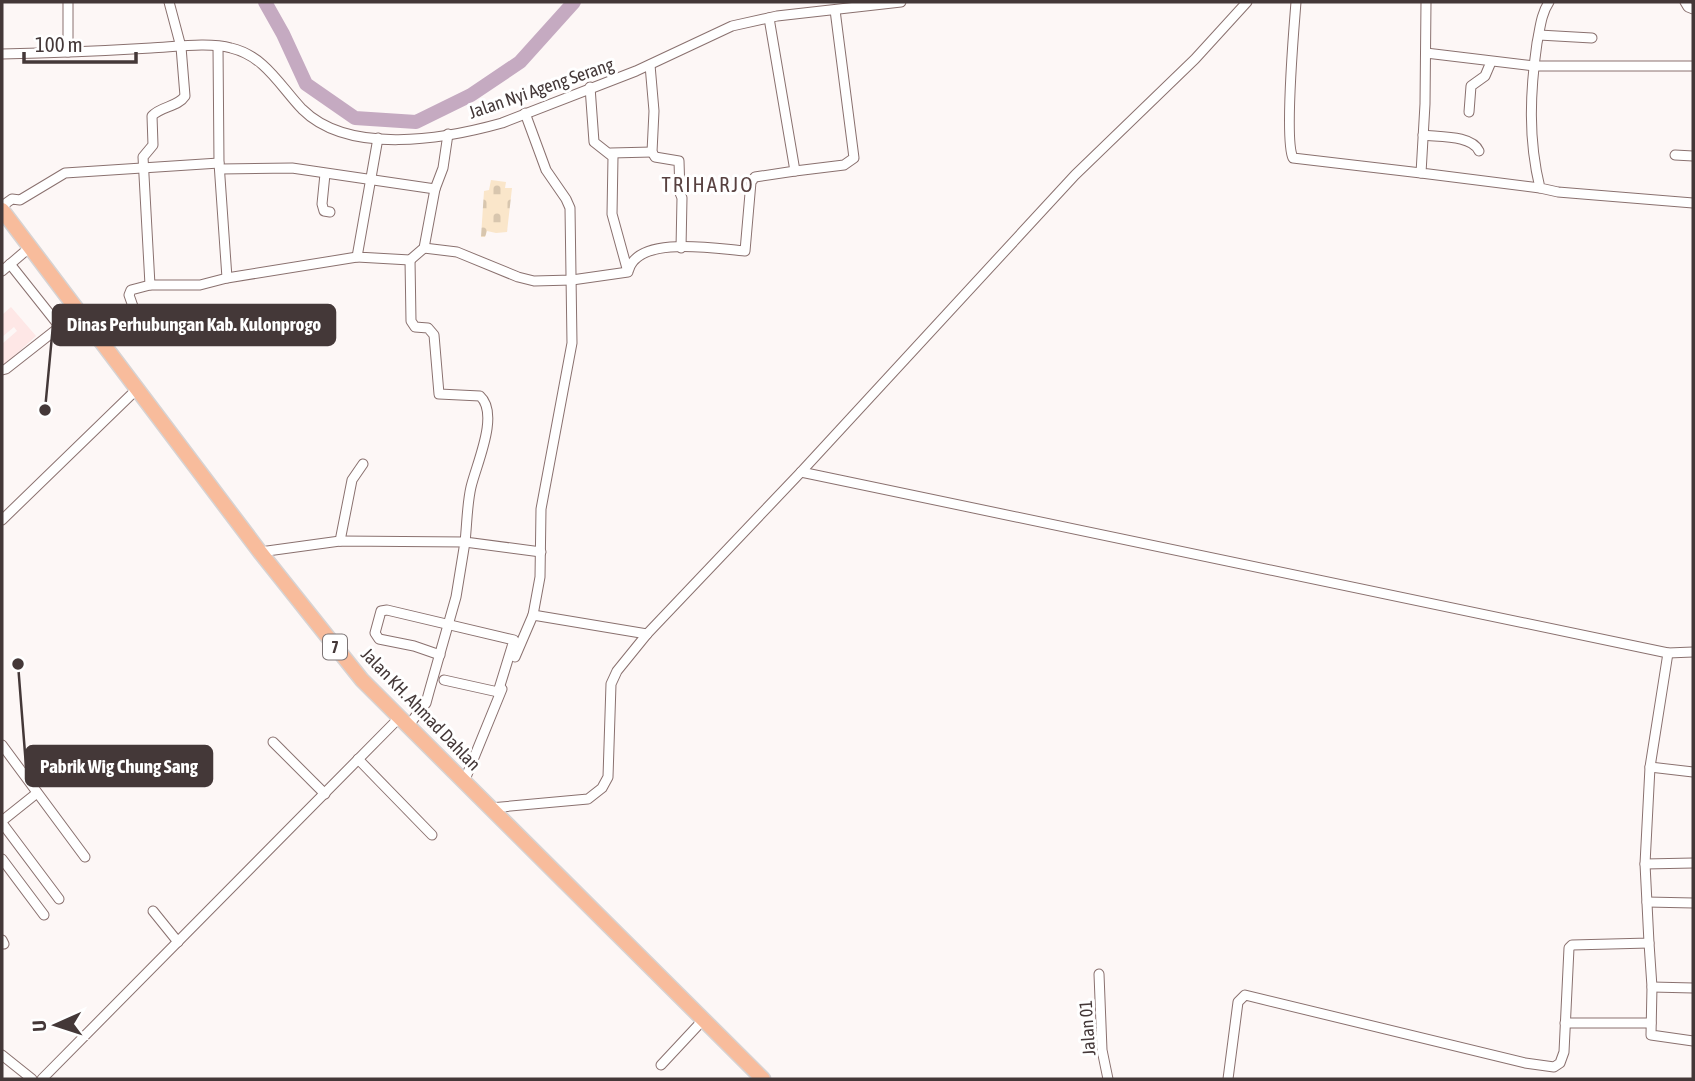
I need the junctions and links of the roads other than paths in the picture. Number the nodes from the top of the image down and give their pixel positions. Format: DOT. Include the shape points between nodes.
graph roads {
  1 [pos="68,2"];
  2 [pos="169,2"];
  3 [pos="901,2"];
  4 [pos="1247,2"];
  5 [pos="1296,2"];
  6 [pos="1426,2"];
  7 [pos="1549,2"];
  8 [pos="1685,2"];
  9 [pos="831,7"];
  10 [pos="1693,9"];
  11 [pos="769,18"];
  12 [pos="1539,35"];
  13 [pos="1592,38"];
  14 [pos="181,47"];
  15 [pos="218,47"];
  16 [pos="2,51"];
  17 [pos="68,52"];
  18 [pos="1426,53"];
  19 [pos="1491,62"];
  20 [pos="650,65"];
  21 [pos="1534,66"];
  22 [pos="1693,66"];
  23 [pos="590,87"];
  24 [pos="1469,112"];
  25 [pos="525,113"];
  26 [pos="448,134"];
  27 [pos="1423,135"];
  28 [pos="378,138"];
  29 [pos="1479,151"];
  30 [pos="652,152"];
  31 [pos="611,153"];
  32 [pos="1675,155"];
  33 [pos="1693,156"];
  34 [pos="220,166"];
  35 [pos="142,169"];
  36 [pos="795,171"];
  37 [pos="1421,173"];
  38 [pos="325,174"];
  39 [pos="370,180"];
  40 [pos="1540,188"];
  41 [pos="435,189"];
  42 [pos="1693,203"];
  43 [pos="2,208"];
  44 [pos="330,212"];
  45 [pos="681,247"];
  46 [pos="29,248"];
  47 [pos="424,248"];
  48 [pos="357,257"];
  49 [pos="410,260"];
  50 [pos="6,267"];
  51 [pos="629,269"];
  52 [pos="227,278"];
  53 [pos="572,280"];
  54 [pos="150,285"];
  55 [pos="82,317"];
  56 [pos="60,327"];
  57 [pos="99,340"];
  58 [pos="2,370"];
  59 [pos="136,390"];
  60 [pos="362,464"];
  61 [pos="801,472"];
  62 [pos="2,520"];
  63 [pos="340,541"];
  64 [pos="465,542"];
  65 [pos="260,552"];
  66 [pos="541,552"];
  67 [pos="533,615"];
  68 [pos="448,624"];
  69 [pos="647,634"];
  70 [pos="1693,652"];
  71 [pos="1668,653"];
  72 [pos="440,654"];
  73 [pos="444,680"];
  74 [pos="404,722"];
  75 [pos="273,742"];
  76 [pos="2,745"];
  77 [pos="358,759"];
  78 [pos="1650,767"];
  79 [pos="1693,772"];
  80 [pos="464,782"];
  81 [pos="37,793"];
  82 [pos="324,793"];
  83 [pos="490,808"];
  84 [pos="2,822"];
  85 [pos="432,835"];
  86 [pos="85,857"];
  87 [pos="2,859"];
  88 [pos="1693,863"];
  89 [pos="1645,864"];
  90 [pos="59,899"];
  91 [pos="1647,902"];
  92 [pos="1693,903"];
  93 [pos="153,911"];
  94 [pos="44,915"];
  95 [pos="178,942"];
  96 [pos="1649,943"];
  97 [pos="1099,974"];
  98 [pos="1652,987"];
  99 [pos="1693,988"];
  100 [pos="702,1022"];
  101 [pos="1565,1023"];
  102 [pos="1651,1023"];
  103 [pos="721,1038"];
  104 [pos="1693,1041"];
  105 [pos="2,1055"];
  106 [pos="661,1065"];
  107 [pos="32,1079"];
  108 [pos="42,1079"];
  109 [pos="763,1079"];
  110 [pos="773,1079"];
  111 [pos="1108,1079"];
  112 [pos="1228,1079"];
  1 -- 17 [label="street"];
  2 -- 14 [label="street"];
  3 -- 9 [label="street, Jalan Nyi Ageng Serang"];
  4 -- 61 [label="street" via="1075,175"];
  5 -- 37 [label="street" via="1290,123 1293,158"];
  6 -- 18 [label="street"];
  7 -- 12 [label="street"];
  8 -- 10 [label="street"];
  9 -- 11 [label="street, Jalan Nyi Ageng Serang"];
  9 -- 36 [label="street" via="854,158 844,165"];
  11 -- 20 [label="street, Jalan Nyi Ageng Serang" via="732,26"];
  11 -- 36 [label="street"];
  12 -- 13 [label="street"];
  12 -- 21 [label="street"];
  14 -- 15 [label="street, Jalan Nyi Ageng Serang"];
  14 -- 17 [label="street, Jalan Nyi Ageng Serang"];
  14 -- 35 [label="street" via="185,96 152,116 153,145 143,154"];
  15 -- 28 [label="street, Jalan Nyi Ageng Serang" via="237,50 269,68 300,106 324,126"];
  15 -- 34 [label="street"];
  16 -- 17 [label="street, Jalan Nyi Ageng Serang"];
  18 -- 19 [label="street"];
  18 -- 27 [label="street"];
  19 -- 21 [label="street"];
  19 -- 24 [label="street" via="1485,76 1471,86"];
  20 -- 23 [label="street, Jalan Nyi Ageng Serang"];
  20 -- 30 [label="street"];
  21 -- 22 [label="street"];
  21 -- 40 [label="street" via="1530,119"];
  23 -- 25 [label="street, Jalan Nyi Ageng Serang"];
  23 -- 31 [label="street" via="594,142"];
  25 -- 26 [label="street, Jalan Nyi Ageng Serang"];
  25 -- 53 [label="street" via="546,170 570,208"];
  26 -- 28 [label="street, Jalan Nyi Ageng Serang"];
  26 -- 41 [label="street"];
  27 -- 29 [label="street" via="1471,142"];
  27 -- 37 [label="street"];
  28 -- 39 [label="street"];
  30 -- 31 [label="street"];
  30 -- 45 [label="street" via="655,157 679,161"];
  31 -- 51 [label="street" via="615,163 612,214"];
  32 -- 33 [label="street"];
  34 -- 35 [label="street"];
  34 -- 38 [label="street"];
  34 -- 52 [label="street"];
  35 -- 43 [label="street" via="65,173"];
  35 -- 54 [label="street"];
  36 -- 45 [label="street" via="755,177 751,182 745,251"];
  37 -- 40 [label="street"];
  38 -- 39 [label="street"];
  38 -- 44 [label="street" via="322,204 324,211"];
  39 -- 41 [label="street"];
  39 -- 48 [label="street"];
  40 -- 42 [label="street"];
  41 -- 47 [label="street"];
  43 -- 46 [label="highway, Jalan KH. Ahmad Dahlan / 7"];
  45 -- 51 [label="street" via="650,250"];
  46 -- 50 [label="street"];
  46 -- 55 [label="highway, Jalan KH. Ahmad Dahlan / 7"];
  47 -- 49 [label="street"];
  47 -- 53 [label="street" via="457,251 534,281"];
  48 -- 49 [label="street"];
  48 -- 52 [label="street"];
  49 -- 64 [label="street" via="411,321 434,335 439,394 480,396 486,404 486,433 470,488"];
  50 -- 56 [label="street"];
  51 -- 53 [label="street" via="622,275"];
  52 -- 54 [label="street" via="200,285"];
  53 -- 66 [label="street" via="572,343 541,509"];
  54 -- 57 [label="street" via="129,292 134,319"];
  55 -- 56 [label="street"];
  55 -- 57 [label="highway, Jalan KH. Ahmad Dahlan / 7"];
  56 -- 58 [label="street"];
  57 -- 59 [label="highway, Jalan KH. Ahmad Dahlan / 7"];
  59 -- 62 [label="street"];
  59 -- 65 [label="highway, Jalan KH. Ahmad Dahlan / 7"];
  60 -- 63 [label="street" via="352,480"];
  61 -- 69 [label="street"];
  61 -- 71 [label="street"];
  63 -- 64 [label="street"];
  63 -- 65 [label="street"];
  64 -- 66 [label="street"];
  64 -- 68 [label="street"];
  65 -- 74 [label="highway, Jalan KH. Ahmad Dahlan / 7" via="362,680"];
  66 -- 67 [label="street"];
  67 -- 69 [label="street"];
  67 -- 80 [label="street"];
  68 -- 72 [label="street"];
  68 -- 72 [label="street" via="387,610 380,614 375,634 379,639"];
  68 -- 73 [label="street" via="514,642 498,692"];
  69 -- 83 [label="street" via="613,677 608,777 597,794 588,799"];
  70 -- 71 [label="street"];
  71 -- 78 [label="street"];
  72 -- 74 [label="street" via="426,703"];
  74 -- 77 [label="street"];
  74 -- 80 [label="highway, Jalan KH. Ahmad Dahlan / 7"];
  75 -- 82 [label="street"];
  76 -- 81 [label="street"];
  77 -- 82 [label="street"];
  77 -- 85 [label="street"];
  78 -- 79 [label="street"];
  78 -- 89 [label="street"];
  80 -- 83 [label="highway, Jalan KH. Ahmad Dahlan / 7"];
  81 -- 84 [label="street"];
  81 -- 86 [label="street"];
  82 -- 95 [label="street"];
  83 -- 100 [label="highway, Jalan KH. Ahmad Dahlan / 7"];
  84 -- 90 [label="street"];
  87 -- 94 [label="street"];
  88 -- 89 [label="street"];
  89 -- 91 [label="street"];
  91 -- 92 [label="street"];
  91 -- 96 [label="street"];
  93 -- 95 [label="street"];
  95 -- 108 [label="street"];
  96 -- 98 [label="street"];
  96 -- 101 [label="street" via="1570,946"];
  97 -- 111 [label="street, Jalan 01"];
  98 -- 99 [label="street"];
  98 -- 102 [label="street"];
  100 -- 103 [label="highway, Jalan KH. Ahmad Dahlan / 7"];
  100 -- 106 [label="street"];
  101 -- 102 [label="street"];
  101 -- 112 [label="street" via="1562,1059 1557,1066 1548,1067 1245,995 1238,1002"];
  102 -- 104 [label="street" via="1652,1036"];
  103 -- 109 [label="highway, Jalan KH. Ahmad Dahlan / 7"];
  103 -- 110 [label="highway, Jalan KH. Ahmad Dahlan / 7"];
  105 -- 107 [label="street"];
}
